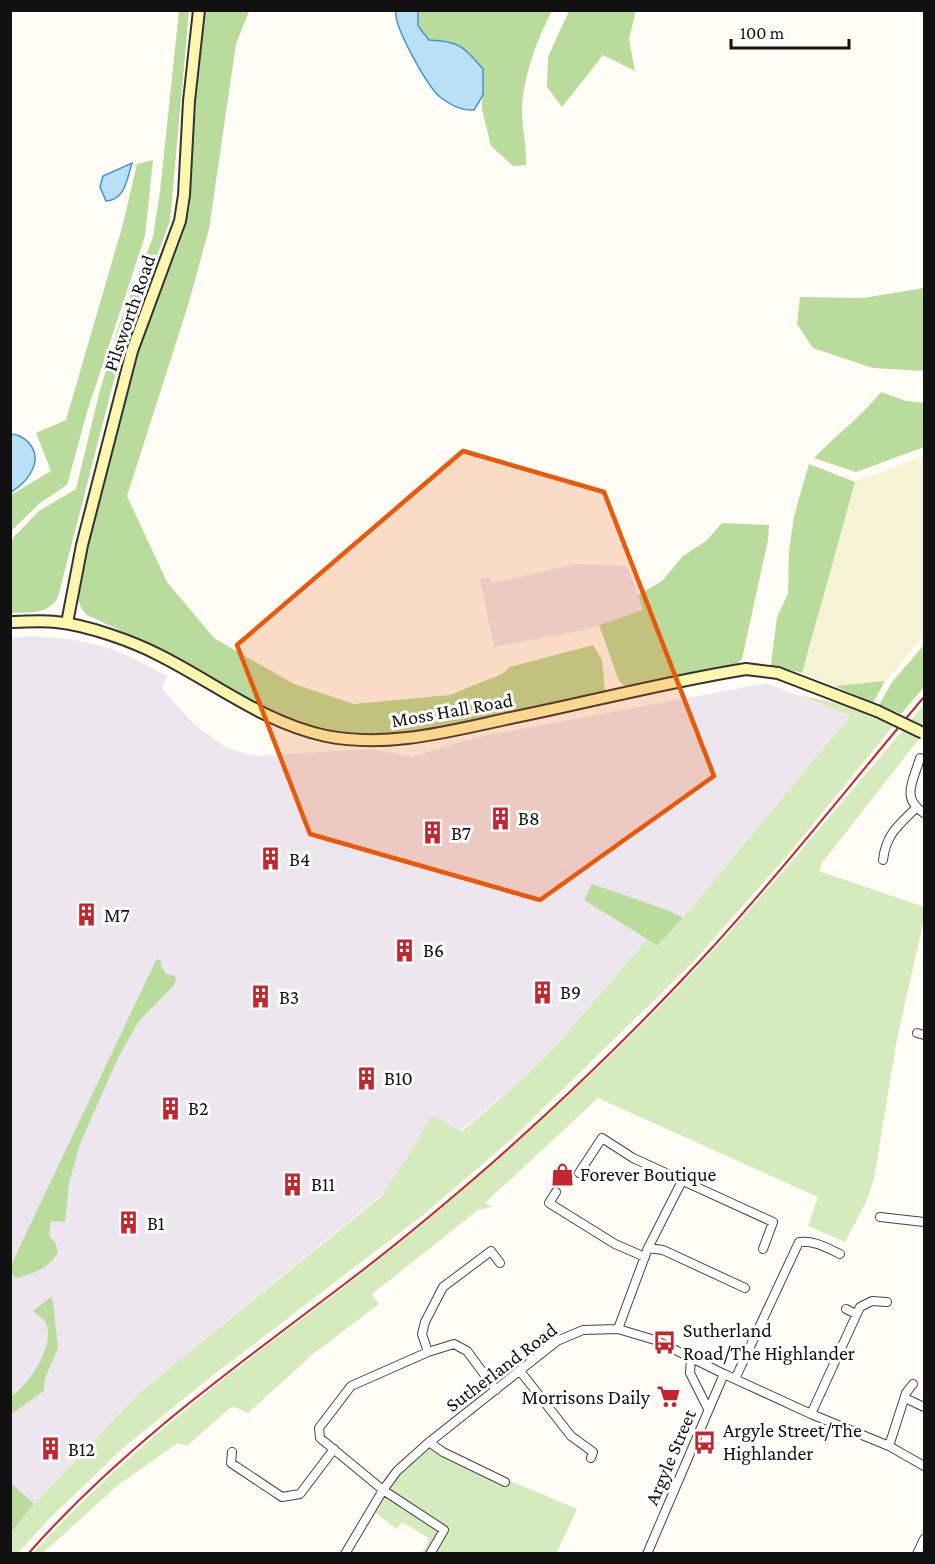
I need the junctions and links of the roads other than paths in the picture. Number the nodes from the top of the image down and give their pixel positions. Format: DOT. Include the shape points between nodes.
graph roads {
  1 [pos="199,10"];
  2 [pos="10,622"];
  3 [pos="67,623"];
  4 [pos="924,733"];
  5 [pos="920,758"];
  6 [pos="916,808"];
  7 [pos="924,813"];
  8 [pos="883,860"];
  9 [pos="579,1173"];
  10 [pos="682,1181"];
  11 [pos="556,1192"];
  12 [pos="880,1217"];
  13 [pos="924,1222"];
  14 [pos="648,1248"];
  15 [pos="763,1249"];
  16 [pos="840,1254"];
  17 [pos="645,1257"];
  18 [pos="500,1263"];
  19 [pos="746,1288"];
  20 [pos="887,1302"];
  21 [pos="846,1309"];
  22 [pos="856,1314"];
  23 [pos="618,1329"];
  24 [pos="428,1352"];
  25 [pos="691,1359"];
  26 [pos="520,1371"];
  27 [pos="724,1374"];
  28 [pos="735,1379"];
  29 [pos="914,1384"];
  30 [pos="496,1390"];
  31 [pos="904,1398"];
  32 [pos="924,1407"];
  33 [pos="708,1409"];
  34 [pos="811,1414"];
  35 [pos="429,1442"];
  36 [pos="889,1446"];
  37 [pos="333,1449"];
  38 [pos="232,1452"];
  39 [pos="591,1458"];
  40 [pos="924,1466"];
  41 [pos="505,1482"];
  42 [pos="383,1490"];
  43 [pos="924,1539"];
  44 [pos="345,1554"];
  45 [pos="430,1554"];
  46 [pos="647,1554"];
  47 [pos="917,1554"];
  1 -- 3 [label="street, Pilsworth Road" via="180,222 132,351 82,545"];
  2 -- 3 [label="street, Moss Hall Road"];
  3 -- 4 [label="street, Moss Hall Road, bridge" via="155,652 276,720 354,740 412,739 746,669 778,673"];
  5 -- 6 [label="street" via="910,792"];
  6 -- 7 [label="street"];
  6 -- 8 [label="street" via="885,843"];
  9 -- 10 [label="street" via="602,1138"];
  10 -- 14 [label="street"];
  10 -- 15 [label="street" via="773,1222"];
  11 -- 17 [label="street" via="549,1203 615,1244"];
  12 -- 13 [label="street"];
  14 -- 17 [label="street"];
  14 -- 19 [label="street" via="663,1250"];
  16 -- 28 [label="street" via="817,1243 799,1242"];
  17 -- 23 [label="street"];
  18 -- 24 [label="street" via="491,1251 443,1287 422,1334"];
  20 -- 22 [label="street" via="872,1301"];
  21 -- 22 [label="street"];
  22 -- 34 [label="street"];
  23 -- 25 [label="street, Sutherland Road" via="655,1340"];
  23 -- 26 [label="street, Sutherland Road" via="583,1330 557,1341"];
  24 -- 30 [label="street" via="454,1344 460,1347"];
  24 -- 37 [label="street" via="351,1386 319,1428 320,1438"];
  25 -- 27 [label="street, Sutherland Road"];
  25 -- 33 [label="street" via="690,1373"];
  26 -- 30 [label="street, Sutherland Road"];
  26 -- 39 [label="street" via="571,1436 593,1452"];
  27 -- 28 [label="street, Sutherland Road"];
  27 -- 33 [label="street, Argyle Street"];
  28 -- 34 [label="street, Sutherland Road"];
  29 -- 31 [label="street"];
  30 -- 35 [label="street, Sutherland Road"];
  31 -- 32 [label="street"];
  31 -- 36 [label="street"];
  33 -- 46 [label="street, Argyle Street"];
  34 -- 36 [label="street, Sutherland Road"];
  35 -- 41 [label="street"];
  35 -- 42 [label="street, Sutherland Road"];
  36 -- 40 [label="street, Sutherland Road"];
  37 -- 38 [label="street" via="300,1494 282,1497 231,1463"];
  37 -- 42 [label="street"];
  42 -- 44 [label="street, Sutherland Road"];
  42 -- 45 [label="street" via="444,1530"];
  43 -- 47 [label="street"];
}
